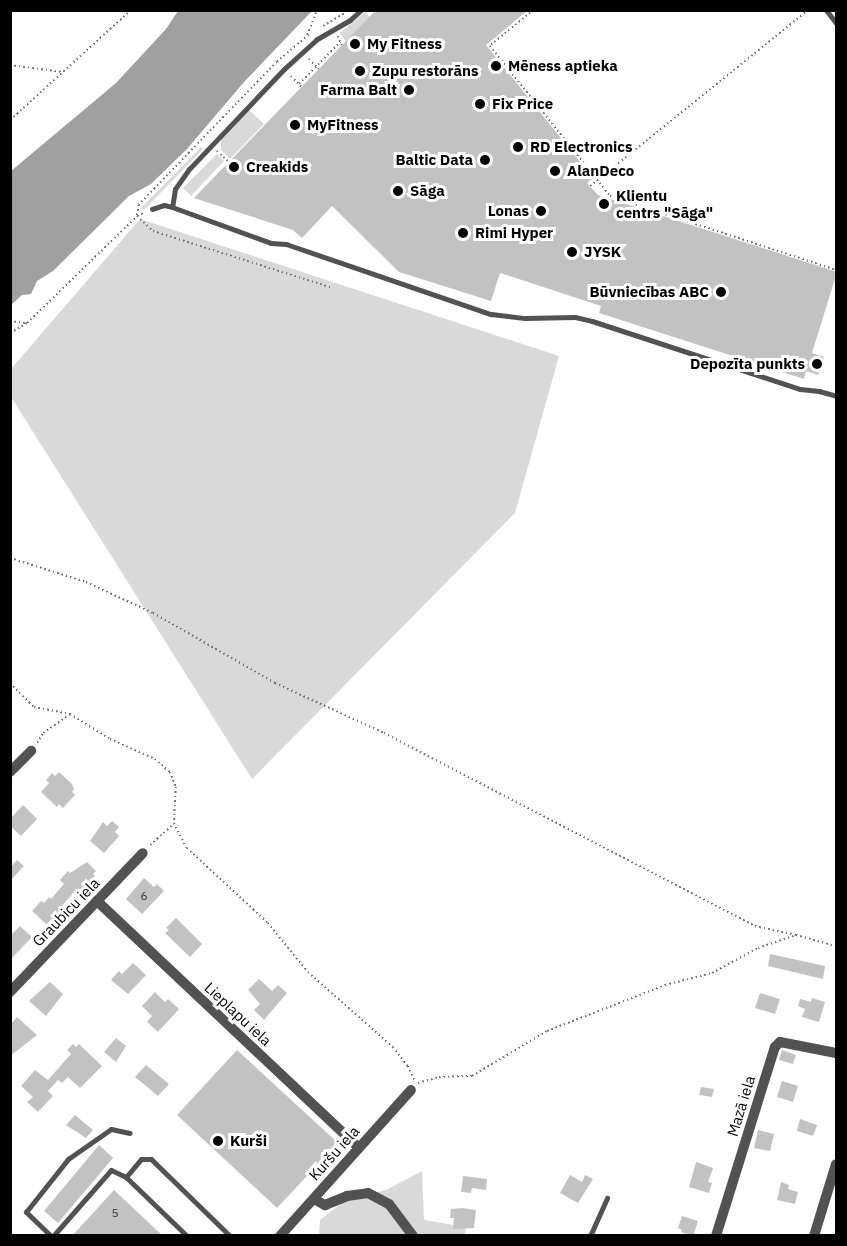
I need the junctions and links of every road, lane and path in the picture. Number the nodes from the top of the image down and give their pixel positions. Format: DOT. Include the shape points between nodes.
graph roads {
  1 [pos="131,10"];
  2 [pos="317,10"];
  3 [pos="361,10"];
  4 [pos="534,10"];
  5 [pos="808,10"];
  6 [pos="826,10"];
  7 [pos="837,23"];
  8 [pos="335,30"];
  9 [pos="307,36"];
  10 [pos="340,42"];
  11 [pos="342,45"];
  12 [pos="301,52"];
  13 [pos="10,65"];
  14 [pos="316,66"];
  15 [pos="284,69"];
  16 [pos="319,69"];
  17 [pos="63,72"];
  18 [pos="299,84"];
  19 [pos="302,87"];
  20 [pos="10,120"];
  21 [pos="219,152"];
  22 [pos="229,162"];
  23 [pos="597,181"];
  24 [pos="590,186"];
  25 [pos="139,206"];
  26 [pos="172,207"];
  27 [pos="152,209"];
  28 [pos="137,216"];
  29 [pos="837,270"];
  30 [pos="333,288"];
  31 [pos="10,321"];
  32 [pos="27,323"];
  33 [pos="10,333"];
  34 [pos="837,396"];
  35 [pos="10,558"];
  36 [pos="10,683"];
  37 [pos="70,714"];
  38 [pos="31,751"];
  39 [pos="10,772"];
  40 [pos="174,823"];
  41 [pos="143,853"];
  42 [pos="97,901"];
  43 [pos="796,935"];
  44 [pos="837,946"];
  45 [pos="10,992"];
  46 [pos="837,1053"];
  47 [pos="411,1090"];
  48 [pos="130,1133"];
  49 [pos="359,1148"];
  50 [pos="837,1164"];
  51 [pos="126,1177"];
  52 [pos="314,1198"];
  53 [pos="607,1198"];
  54 [pos="52,1236"];
  55 [pos="187,1236"];
  56 [pos="230,1236"];
  57 [pos="280,1236"];
  58 [pos="413,1236"];
  59 [pos="590,1236"];
  60 [pos="716,1236"];
  61 [pos="814,1236"];
  1 -- 17 [label="path"];
  2 -- 9 [label="path"];
  3 -- 8 [label="lane"];
  4 -- 23 [label="path" via="490,46"];
  5 -- 23 [label="path"];
  6 -- 7 [label="lane"];
  8 -- 10 [label="path"];
  8 -- 12 [label="lane"];
  10 -- 11 [label="path"];
  10 -- 14 [label="path"];
  12 -- 14 [label="path"];
  12 -- 15 [label="lane"];
  13 -- 17 [label="path"];
  14 -- 16 [label="path"];
  14 -- 18 [label="path"];
  15 -- 18 [label="path"];
  15 -- 26 [label="lane" via="189,169 175,189"];
  17 -- 20 [label="path"];
  18 -- 19 [label="path"];
  21 -- 22 [label="path"];
  23 -- 24 [label="path"];
  23 -- 29 [label="path" via="610,196"];
  25 -- 28 [label="path"];
  26 -- 27 [label="lane"];
  26 -- 34 [label="lane" via="491,314 584,319 800,389"];
  27 -- 28 [label="path"];
  28 -- 30 [label="path" via="153,231"];
  28 -- 32 [label="path"];
  31 -- 32 [label="path"];
  32 -- 33 [label="path"];
  35 -- 43 [label="path" via="86,582 153,613 275,683 384,733 755,926"];
  36 -- 37 [label="path" via="34,707"];
  37 -- 38 [label="path" via="43,733"];
  37 -- 40 [label="path" via="110,739 155,759 170,772 176,787"];
  38 -- 39 [label="street"];
  40 -- 41 [label="path"];
  40 -- 43 [label="path" via="187,848 268,923 308,972 393,1047 416,1084 439,1077 472,1076 547,1031 665,985 712,973 758,948"];
  41 -- 42 [label="street, Graubicu iela"];
  42 -- 45 [label="street, Graubicu iela"];
  42 -- 49 [label="street, Lieplapu iela"];
  43 -- 44 [label="path"];
  46 -- 60 [label="street, Mazā iela" via="780,1042 775,1047"];
  47 -- 49 [label="street, Kuršu iela"];
  48 -- 54 [label="lane" via="111,1129 68,1159 26,1212"];
  49 -- 52 [label="street, Kuršu iela"];
  50 -- 61 [label="street"];
  51 -- 54 [label="lane" via="111,1170"];
  51 -- 55 [label="lane"];
  51 -- 56 [label="lane" via="141,1159 151,1159"];
  52 -- 57 [label="street, Kuršu iela"];
  52 -- 58 [label="street" via="326,1205 368,1193 389,1204"];
  53 -- 59 [label="lane"];
}
